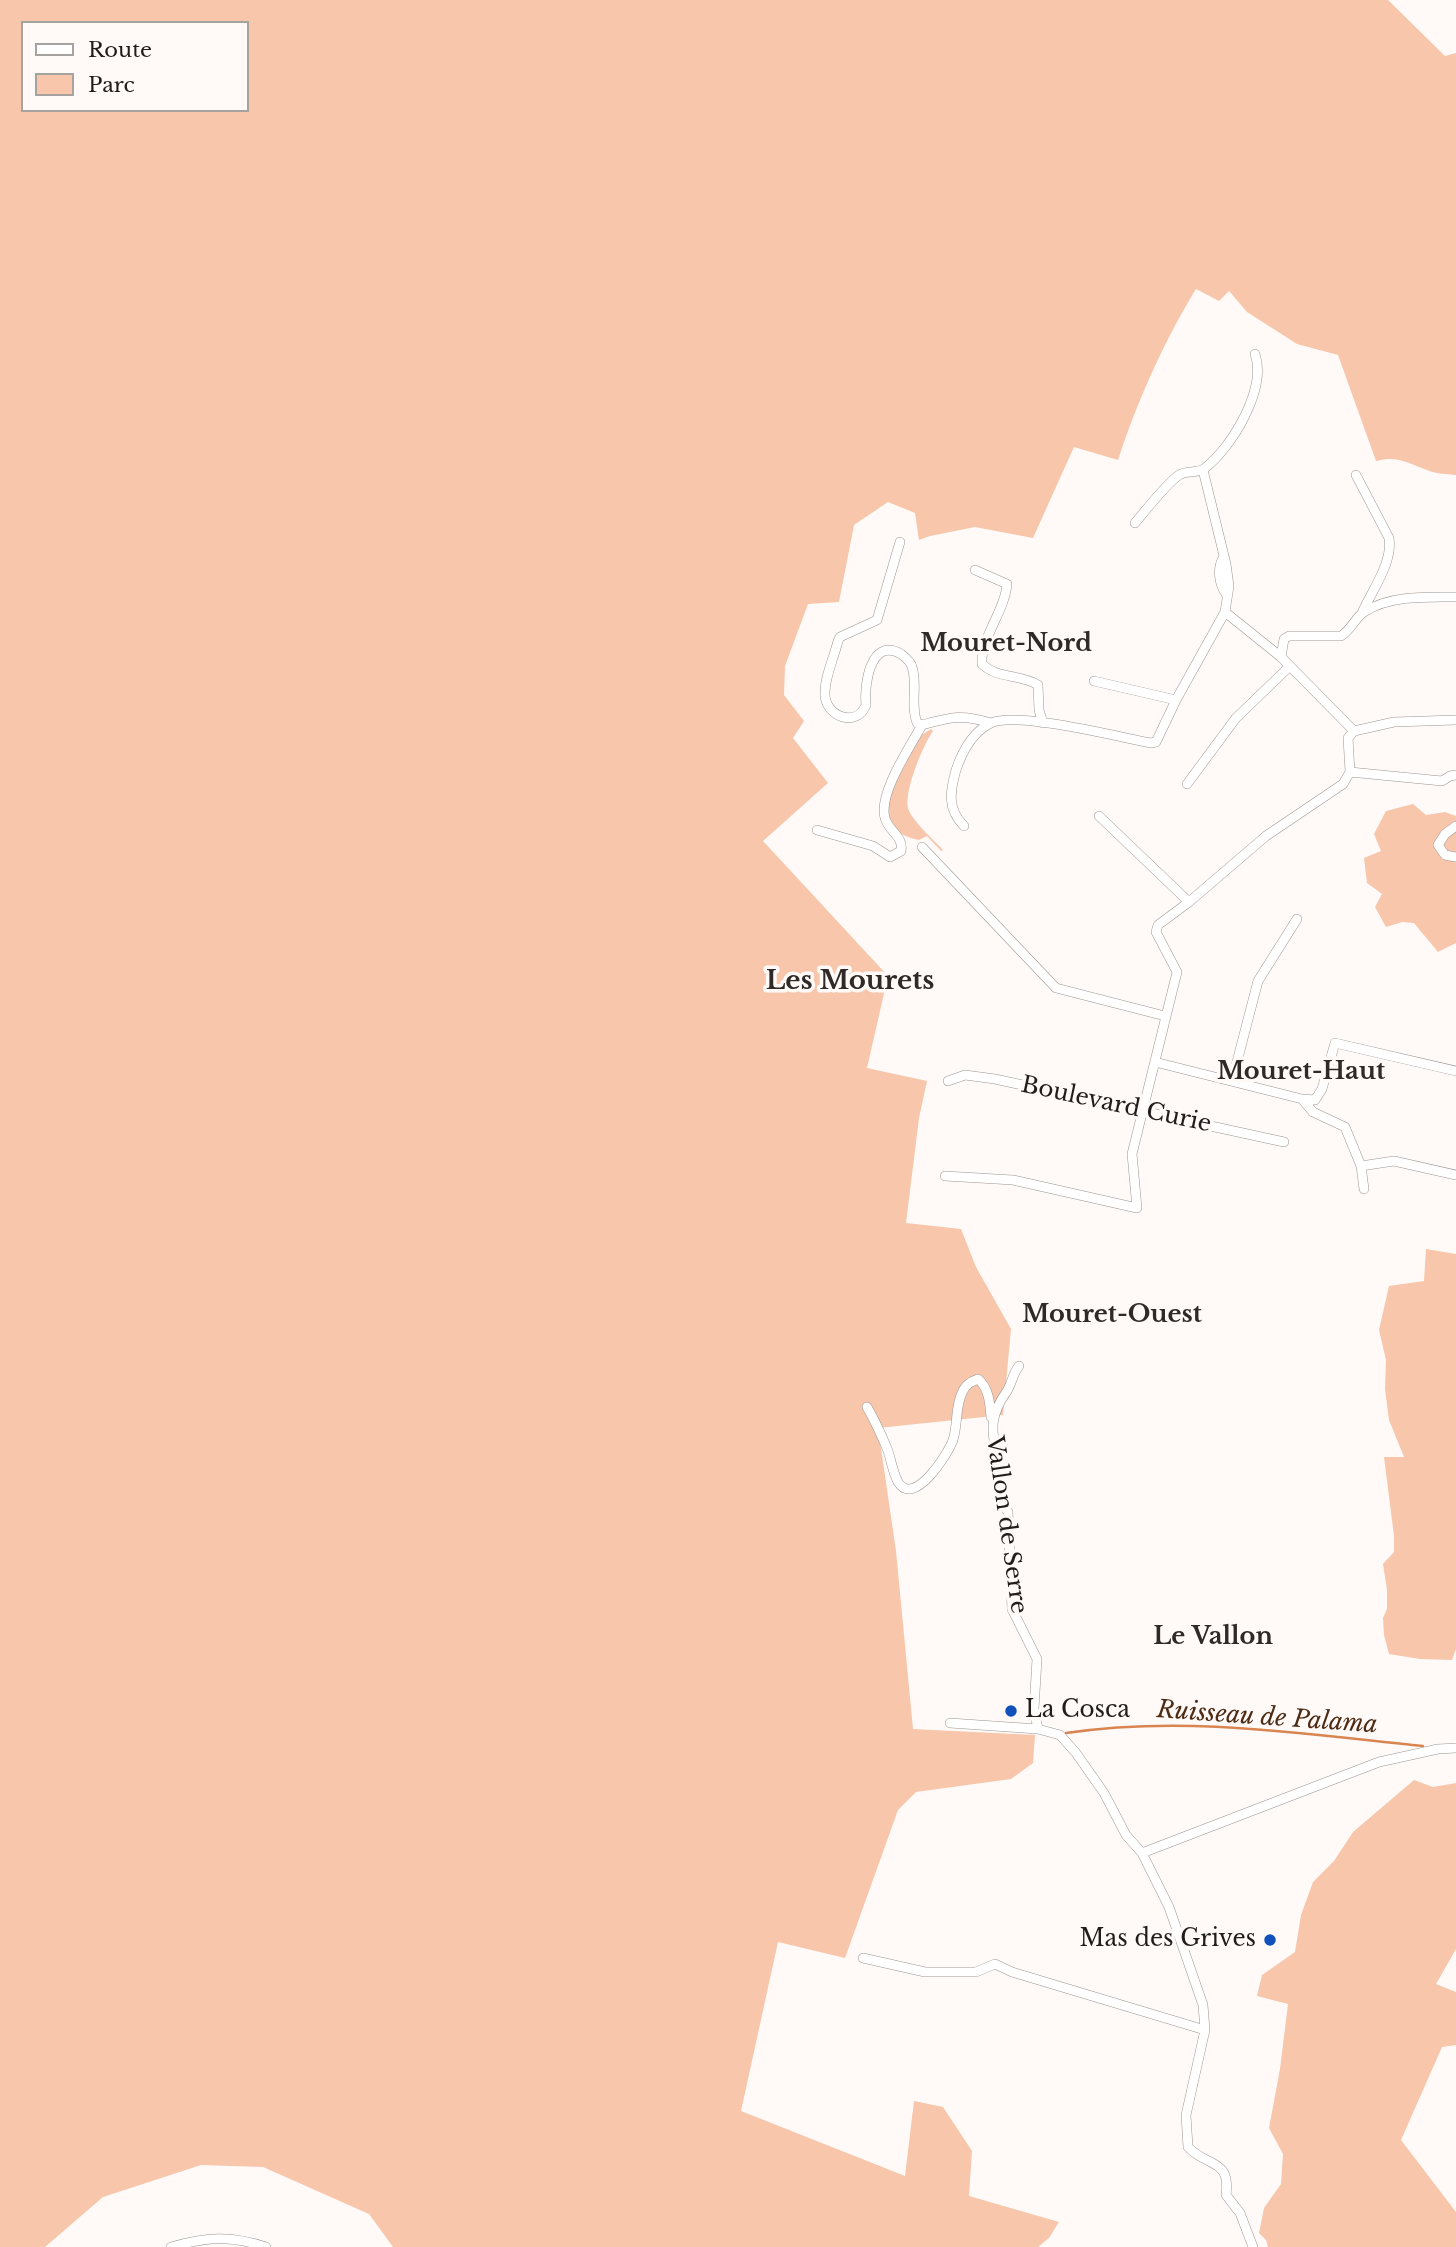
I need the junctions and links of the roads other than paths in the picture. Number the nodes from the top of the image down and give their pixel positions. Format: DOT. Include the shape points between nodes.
graph roads {
  1 [pos="1255,355"];
  2 [pos="1203,470"];
  3 [pos="1356,475"];
  4 [pos="1135,523"];
  5 [pos="900,542"];
  6 [pos="975,570"];
  7 [pos="1456,597"];
  8 [pos="1225,612"];
  9 [pos="1362,613"];
  10 [pos="1281,657"];
  11 [pos="1290,666"];
  12 [pos="1094,681"];
  13 [pos="1176,700"];
  14 [pos="1456,720"];
  15 [pos="991,723"];
  16 [pos="1043,723"];
  17 [pos="922,725"];
  18 [pos="1354,731"];
  19 [pos="1350,772"];
  20 [pos="1456,775"];
  21 [pos="1187,783"];
  22 [pos="1099,816"];
  23 [pos="964,826"];
  24 [pos="1456,826"];
  25 [pos="817,830"];
  26 [pos="922,847"];
  27 [pos="1456,857"];
  28 [pos="1189,902"];
  29 [pos="1297,919"];
  30 [pos="1165,1016"];
  31 [pos="1155,1062"];
  32 [pos="1456,1071"];
  33 [pos="948,1080"];
  34 [pos="1232,1080"];
  35 [pos="1302,1099"];
  36 [pos="1144,1111"];
  37 [pos="1284,1142"];
  38 [pos="1361,1166"];
  39 [pos="1456,1175"];
  40 [pos="945,1176"];
  41 [pos="1364,1189"];
  42 [pos="1019,1366"];
  43 [pos="867,1407"];
  44 [pos="992,1429"];
  45 [pos="950,1723"];
  46 [pos="1038,1729"];
  47 [pos="1456,1748"];
  48 [pos="1142,1853"];
  49 [pos="863,1958"];
  50 [pos="1205,2030"];
  51 [pos="171,2247"];
  52 [pos="266,2247"];
  53 [pos="1253,2247"];
  1 -- 2 [label="street" via="1259,366 1248,410 1230,440"];
  2 -- 4 [label="street" via="1180,474"];
  2 -- 8 [label="street" via="1223,544 1229,586"];
  3 -- 9 [label="street" via="1391,547"];
  5 -- 17 [label="street" via="880,614 873,623 841,637 825,697 839,717 860,715 866,705 864,685 873,660 882,652 895,652 912,667 915,717"];
  6 -- 16 [label="street" via="1007,584 982,664 994,673 1038,685"];
  7 -- 9 [label="street" via="1418,597"];
  8 -- 10 [label="street"];
  8 -- 13 [label="street"];
  9 -- 10 [label="street" via="1341,636 1284,639"];
  10 -- 11 [label="street"];
  11 -- 18 [label="street"];
  11 -- 21 [label="street" via="1236,718"];
  12 -- 13 [label="street"];
  13 -- 16 [label="street" via="1160,737 1151,743"];
  14 -- 18 [label="street" via="1394,722"];
  15 -- 16 [label="street"];
  15 -- 17 [label="street" via="956,716"];
  15 -- 23 [label="street" via="977,732 961,756 952,786 951,807"];
  17 -- 25 [label="street" via="884,803 886,822 899,838 901,851 890,857 873,846"];
  18 -- 19 [label="street" via="1347,744"];
  19 -- 20 [label="street" via="1442,781"];
  19 -- 28 [label="street" via="1343,784 1266,836"];
  22 -- 28 [label="street"];
  24 -- 27 [label="street" via="1438,845 1445,855"];
  26 -- 30 [label="street" via="1056,988"];
  28 -- 30 [label="street" via="1158,925 1156,932 1177,972"];
  29 -- 34 [label="street" via="1258,981"];
  30 -- 31 [label="street"];
  31 -- 34 [label="street"];
  31 -- 36 [label="street"];
  32 -- 35 [label="street" via="1335,1044 1315,1100"];
  33 -- 36 [label="street, Boulevard Curie" via="965,1075 995,1079"];
  34 -- 35 [label="street"];
  35 -- 38 [label="street" via="1313,1112 1345,1127"];
  36 -- 37 [label="street, Boulevard Curie"];
  36 -- 40 [label="street" via="1132,1154 1137,1208 1013,1180"];
  38 -- 39 [label="street" via="1394,1161"];
  38 -- 41 [label="street"];
  42 -- 44 [label="street, Vallon de Serre" via="998,1402"];
  43 -- 44 [label="street" via="904,1488 924,1483 944,1457 953,1440 959,1398 963,1389 978,1379 986,1391"];
  44 -- 46 [label="street, Vallon de Serre" via="999,1500 1008,1512 1012,1609 1037,1658 1034,1709"];
  45 -- 46 [label="street"];
  46 -- 48 [label="street" via="1065,1738"];
  47 -- 48 [label="street" via="1379,1762"];
  48 -- 50 [label="street" via="1182,1944 1203,2005"];
  49 -- 50 [label="street" via="925,1972 976,1972 995,1964"];
  50 -- 53 [label="street" via="1186,2115 1187,2143 1196,2155 1222,2169 1226,2195 1240,2213"];
  51 -- 52 [label="street" via="222,2237"];
}
